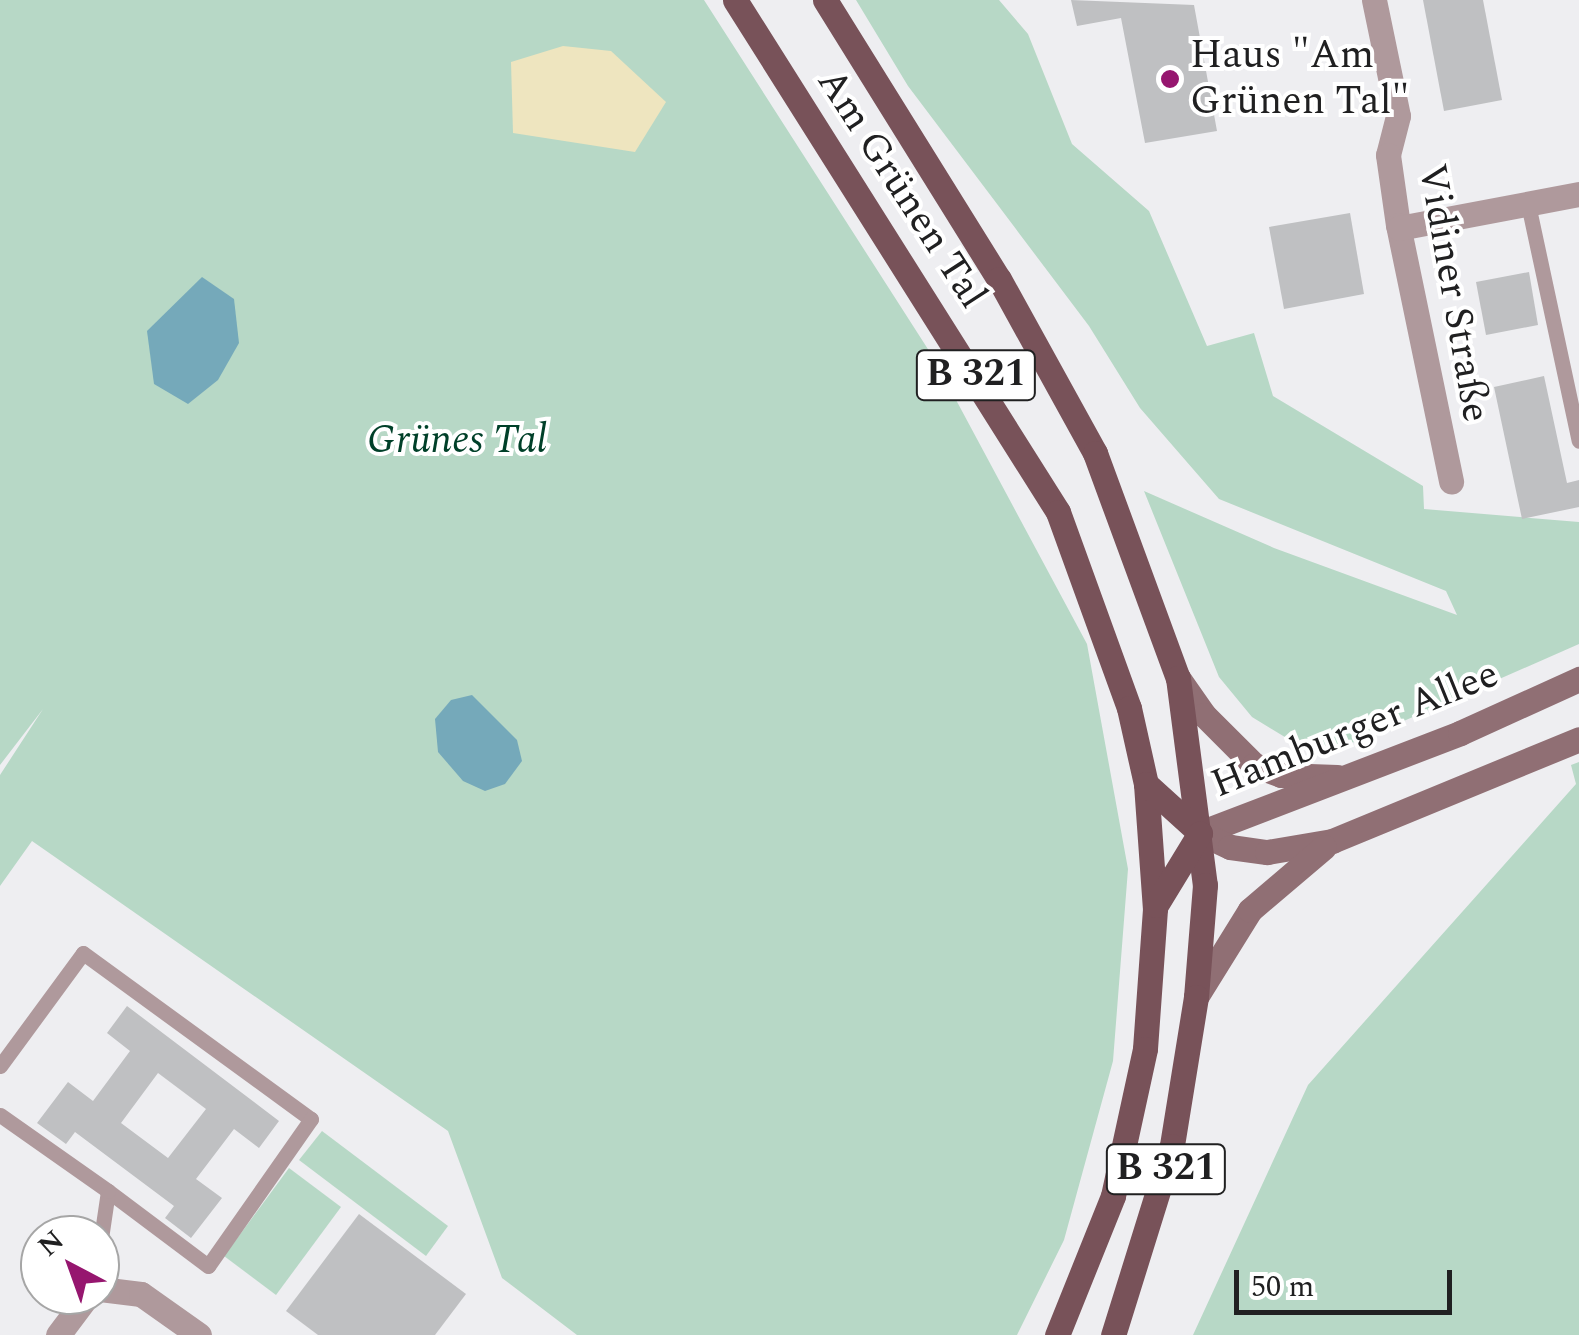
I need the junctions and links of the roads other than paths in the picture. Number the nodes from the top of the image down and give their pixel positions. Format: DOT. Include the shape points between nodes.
graph roads {
  1 [pos="735,0"];
  2 [pos="825,0"];
  3 [pos="1374,0"];
  4 [pos="1579,194"];
  5 [pos="1528,204"];
  6 [pos="1399,228"];
  7 [pos="1579,441"];
  8 [pos="1450,482"];
  9 [pos="1178,678"];
  10 [pos="1579,679"];
  11 [pos="1579,739"];
  12 [pos="1346,778"];
  13 [pos="1146,784"];
  14 [pos="1200,832"];
  15 [pos="1332,841"];
  16 [pos="1154,908"];
  17 [pos="1196,997"];
  18 [pos="0,1066"];
  19 [pos="0,1115"];
  20 [pos="108,1191"];
  21 [pos="104,1215"];
  22 [pos="120,1291"];
  23 [pos="199,1335"];
  24 [pos="1057,1335"];
  25 [pos="1113,1335"];
  1 -- 13 [label="main road, Am Grünen Tal / B 321" via="1058,512 1129,708"];
  2 -- 9 [label="main road, Am Grünen Tal / B 321" via="999,279 1095,452"];
  3 -- 6 [label="street, Vidiner Straße" via="1398,116 1388,154"];
  4 -- 5 [label="street"];
  5 -- 6 [label="street"];
  5 -- 7 [label="lane"];
  6 -- 8 [label="street, Vidiner Straße"];
  9 -- 12 [label="street" via="1254,765 1281,775"];
  9 -- 14 [label="main road, Am Grünen Tal / B 321"];
  10 -- 12 [label="street, Hamburger Allee"];
  11 -- 15 [label="street, Hamburger Allee"];
  12 -- 14 [label="street, Hamburger Allee"];
  13 -- 14 [label="main road"];
  13 -- 16 [label="main road, Am Grünen Tal / B 321"];
  14 -- 15 [label="street, Hamburger Allee" via="1230,848 1267,852"];
  14 -- 16 [label="main road"];
  14 -- 17 [label="main road, Am Grünen Tal / B 321" via="1205,886"];
  15 -- 17 [label="street" via="1250,910"];
  16 -- 24 [label="main road, Am Grünen Tal / B 321" via="1145,1050 1114,1196"];
  17 -- 25 [label="main road, Am Grünen Tal / B 321" via="1172,1146"];
  18 -- 20 [label="lane" via="83,953 311,1119 208,1266"];
  19 -- 20 [label="lane"];
  20 -- 21 [label="lane"];
  22 -- 23 [label="street" via="141,1294"];
}
